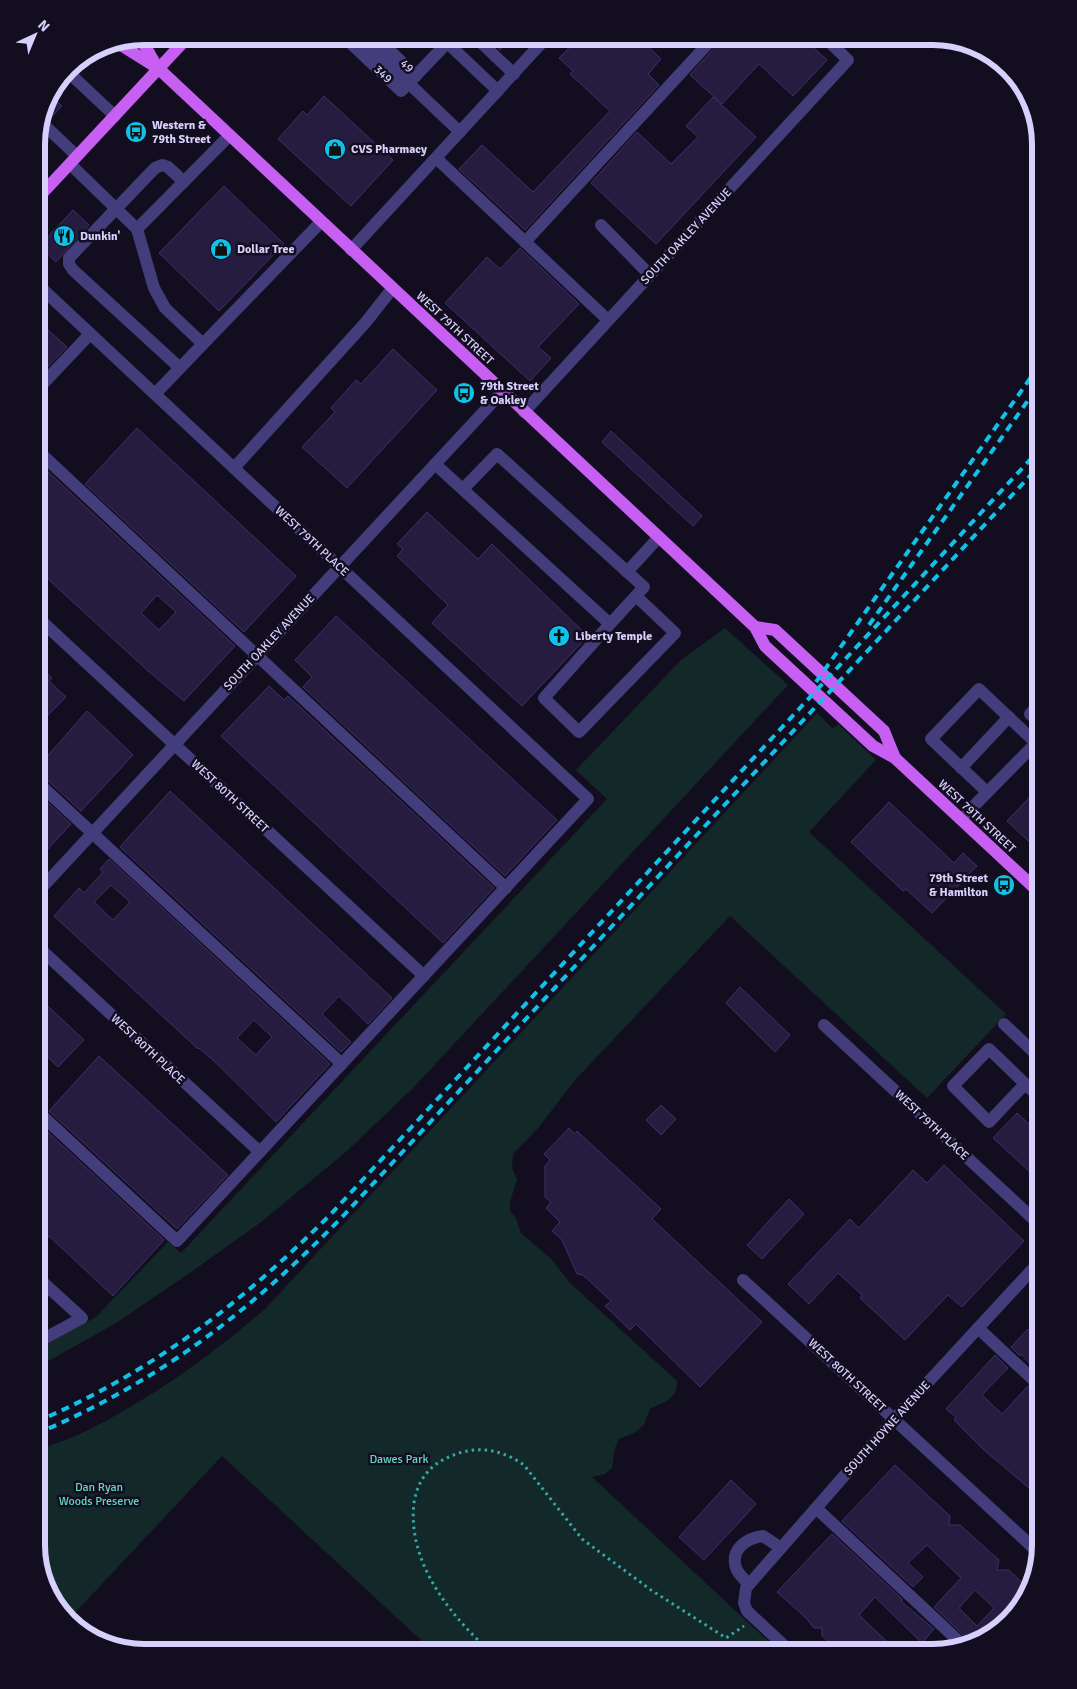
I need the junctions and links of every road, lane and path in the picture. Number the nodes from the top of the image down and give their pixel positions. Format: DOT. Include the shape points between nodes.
graph roads {
  1 [pos="144,45"];
  2 [pos="181,45"];
  3 [pos="355,45"];
  4 [pos="369,45"];
  5 [pos="382,45"];
  6 [pos="440,45"];
  7 [pos="449,45"];
  8 [pos="483,45"];
  9 [pos="540,45"];
  10 [pos="707,45"];
  11 [pos="832,45"];
  12 [pos="124,47"];
  13 [pos="158,69"];
  14 [pos="514,74"];
  15 [pos="72,76"];
  16 [pos="409,84"];
  17 [pos="498,91"];
  18 [pos="115,116"];
  19 [pos="46,128"];
  20 [pos="460,132"];
  21 [pos="229,136"];
  22 [pos="436,158"];
  23 [pos="73,160"];
  24 [pos="184,182"];
  25 [pos="45,190"];
  26 [pos="116,209"];
  27 [pos="321,222"];
  28 [pos="601,225"];
  29 [pos="137,229"];
  30 [pos="525,242"];
  31 [pos="351,250"];
  32 [pos="650,275"];
  33 [pos="392,289"];
  34 [pos="45,292"];
  35 [pos="608,320"];
  36 [pos="90,334"];
  37 [pos="203,344"];
  38 [pos="180,368"];
  39 [pos="45,382"];
  40 [pos="502,392"];
  41 [pos="155,394"];
  42 [pos="524,412"];
  43 [pos="45,457"];
  44 [pos="435,464"];
  45 [pos="234,468"];
  46 [pos="463,490"];
  47 [pos="659,537"];
  48 [pos="339,566"];
  49 [pos="627,572"];
  50 [pos="636,596"];
  51 [pos="45,624"];
  52 [pos="610,624"];
  53 [pos="755,627"];
  54 [pos="257,655"];
  55 [pos="1009,718"];
  56 [pos="1032,739"];
  57 [pos="174,745"];
  58 [pos="1032,747"];
  59 [pos="895,758"];
  60 [pos="961,768"];
  61 [pos="45,789"];
  62 [pos="987,792"];
  63 [pos="961,819"];
  64 [pos="93,833"];
  65 [pos="45,884"];
  66 [pos="1032,886"];
  67 [pos="506,888"];
  68 [pos="45,953"];
  69 [pos="424,976"];
  70 [pos="1004,1024"];
  71 [pos="824,1025"];
  72 [pos="1032,1050"];
  73 [pos="342,1064"];
  74 [pos="1025,1084"];
  75 [pos="1032,1091"];
  76 [pos="45,1118"];
  77 [pos="260,1152"];
  78 [pos="1032,1218"];
  79 [pos="1032,1270"];
  80 [pos="743,1280"];
  81 [pos="45,1284"];
  82 [pos="978,1328"];
  83 [pos="45,1339"];
  84 [pos="1032,1379"];
  85 [pos="894,1419"];
  86 [pos="816,1508"];
  87 [pos="1032,1546"];
  88 [pos="781,1548"];
  89 [pos="749,1584"];
  90 [pos="746,1624"];
  91 [pos="958,1641"];
  92 [pos="482,1644"];
  93 [pos="782,1644"];
  1 -- 13 [label="main road, WEST 79TH STREET"];
  2 -- 13 [label="main road"];
  3 -- 16 [label="street, 349"];
  4 -- 16 [label="street"];
  5 -- 16 [label="street, 49"];
  6 -- 16 [label="street"];
  7 -- 17 [label="street"];
  8 -- 14 [label="street"];
  9 -- 14 [label="street"];
  10 -- 30 [label="street"];
  11 -- 32 [label="street, SOUTH OAKLEY AVENUE" via="848,60"];
  12 -- 13 [label="main road, WEST 79TH STREET"];
  13 -- 18 [label="main road"];
  13 -- 21 [label="main road, WEST 79TH STREET"];
  14 -- 17 [label="street"];
  15 -- 18 [label="street"];
  16 -- 20 [label="street"];
  17 -- 20 [label="street"];
  18 -- 23 [label="main road"];
  19 -- 23 [label="street"];
  20 -- 22 [label="street"];
  21 -- 24 [label="street"];
  21 -- 27 [label="main road, WEST 79TH STREET"];
  22 -- 30 [label="street"];
  22 -- 31 [label="street"];
  23 -- 25 [label="main road"];
  23 -- 26 [label="street"];
  24 -- 26 [label="street" via="162,165 155,168"];
  24 -- 29 [label="street"];
  26 -- 29 [label="street"];
  26 -- 38 [label="street" via="73,252 69,264"];
  27 -- 31 [label="main road, WEST 79TH STREET"];
  27 -- 37 [label="street"];
  28 -- 32 [label="street"];
  29 -- 37 [label="street" via="154,288 165,308"];
  30 -- 35 [label="street"];
  31 -- 33 [label="main road, WEST 79TH STREET"];
  32 -- 35 [label="street, SOUTH OAKLEY AVENUE"];
  33 -- 40 [label="main road, WEST 79TH STREET"];
  33 -- 45 [label="street"];
  34 -- 36 [label="street, WEST 79TH PLACE"];
  35 -- 42 [label="street, SOUTH OAKLEY AVENUE"];
  36 -- 39 [label="street"];
  36 -- 41 [label="street, WEST 79TH PLACE"];
  37 -- 38 [label="street"];
  38 -- 41 [label="street"];
  40 -- 42 [label="main road, WEST 79TH STREET"];
  40 -- 44 [label="street, SOUTH OAKLEY AVENUE"];
  41 -- 45 [label="street, WEST 79TH PLACE"];
  42 -- 47 [label="main road, WEST 79TH STREET"];
  43 -- 54 [label="street"];
  44 -- 46 [label="street"];
  44 -- 48 [label="street, SOUTH OAKLEY AVENUE"];
  45 -- 48 [label="street, WEST 79TH PLACE"];
  46 -- 49 [label="street" via="497,454"];
  46 -- 52 [label="street"];
  47 -- 49 [label="street"];
  47 -- 53 [label="main road, WEST 79TH STREET"];
  48 -- 54 [label="street, SOUTH OAKLEY AVENUE"];
  48 -- 67 [label="street, WEST 79TH PLACE" via="588,799"];
  49 -- 50 [label="street" via="644,587"];
  50 -- 52 [label="street"];
  50 -- 52 [label="street" via="675,633 579,732 544,698"];
  51 -- 57 [label="street, WEST 80TH STREET"];
  53 -- 59 [label="main road, WEST 79TH STREET" via="765,646 873,746"];
  53 -- 59 [label="main road, WEST 79TH STREET" via="776,630 884,732"];
  54 -- 57 [label="street, SOUTH OAKLEY AVENUE"];
  54 -- 67 [label="street"];
  55 -- 56 [label="street"];
  55 -- 60 [label="street"];
  55 -- 60 [label="street" via="979,689 931,739"];
  57 -- 64 [label="street, SOUTH OAKLEY AVENUE"];
  57 -- 69 [label="street, WEST 80TH STREET"];
  58 -- 62 [label="street"];
  59 -- 63 [label="main road, WEST 79TH STREET"];
  60 -- 62 [label="street"];
  61 -- 64 [label="street"];
  62 -- 63 [label="street"];
  63 -- 66 [label="main road, WEST 79TH STREET"];
  64 -- 65 [label="street, SOUTH OAKLEY AVENUE"];
  64 -- 73 [label="street"];
  67 -- 69 [label="street"];
  68 -- 77 [label="street, WEST 80TH PLACE"];
  69 -- 73 [label="street"];
  70 -- 72 [label="street"];
  71 -- 78 [label="street, WEST 79TH PLACE"];
  73 -- 77 [label="street"];
  74 -- 74 [label="street" via="989,1049 953,1086 989,1122"];
  74 -- 75 [label="street"];
  76 -- 77 [label="street" via="177,1241"];
  79 -- 82 [label="street, SOUTH HOYNE AVENUE"];
  80 -- 85 [label="street, WEST 80TH STREET"];
  81 -- 83 [label="street" via="82,1318"];
  82 -- 84 [label="street"];
  82 -- 85 [label="street, SOUTH HOYNE AVENUE"];
  85 -- 86 [label="street, SOUTH HOYNE AVENUE"];
  85 -- 87 [label="street, WEST 80TH STREET"];
  86 -- 88 [label="street, SOUTH HOYNE AVENUE"];
  86 -- 91 [label="street"];
  88 -- 89 [label="street, SOUTH HOYNE AVENUE"];
  88 -- 89 [label="street" via="763,1536 750,1537 741,1545 735,1556 736,1570"];
  89 -- 93 [label="street, SOUTH HOYNE AVENUE" via="744,1603 754,1619"];
  90 -- 92 [label="path" via="726,1638 651,1590 582,1539 524,1465 504,1454 479,1450 444,1459 431,1467 416,1494 413,1528 418,1551 438,1591"];
}
